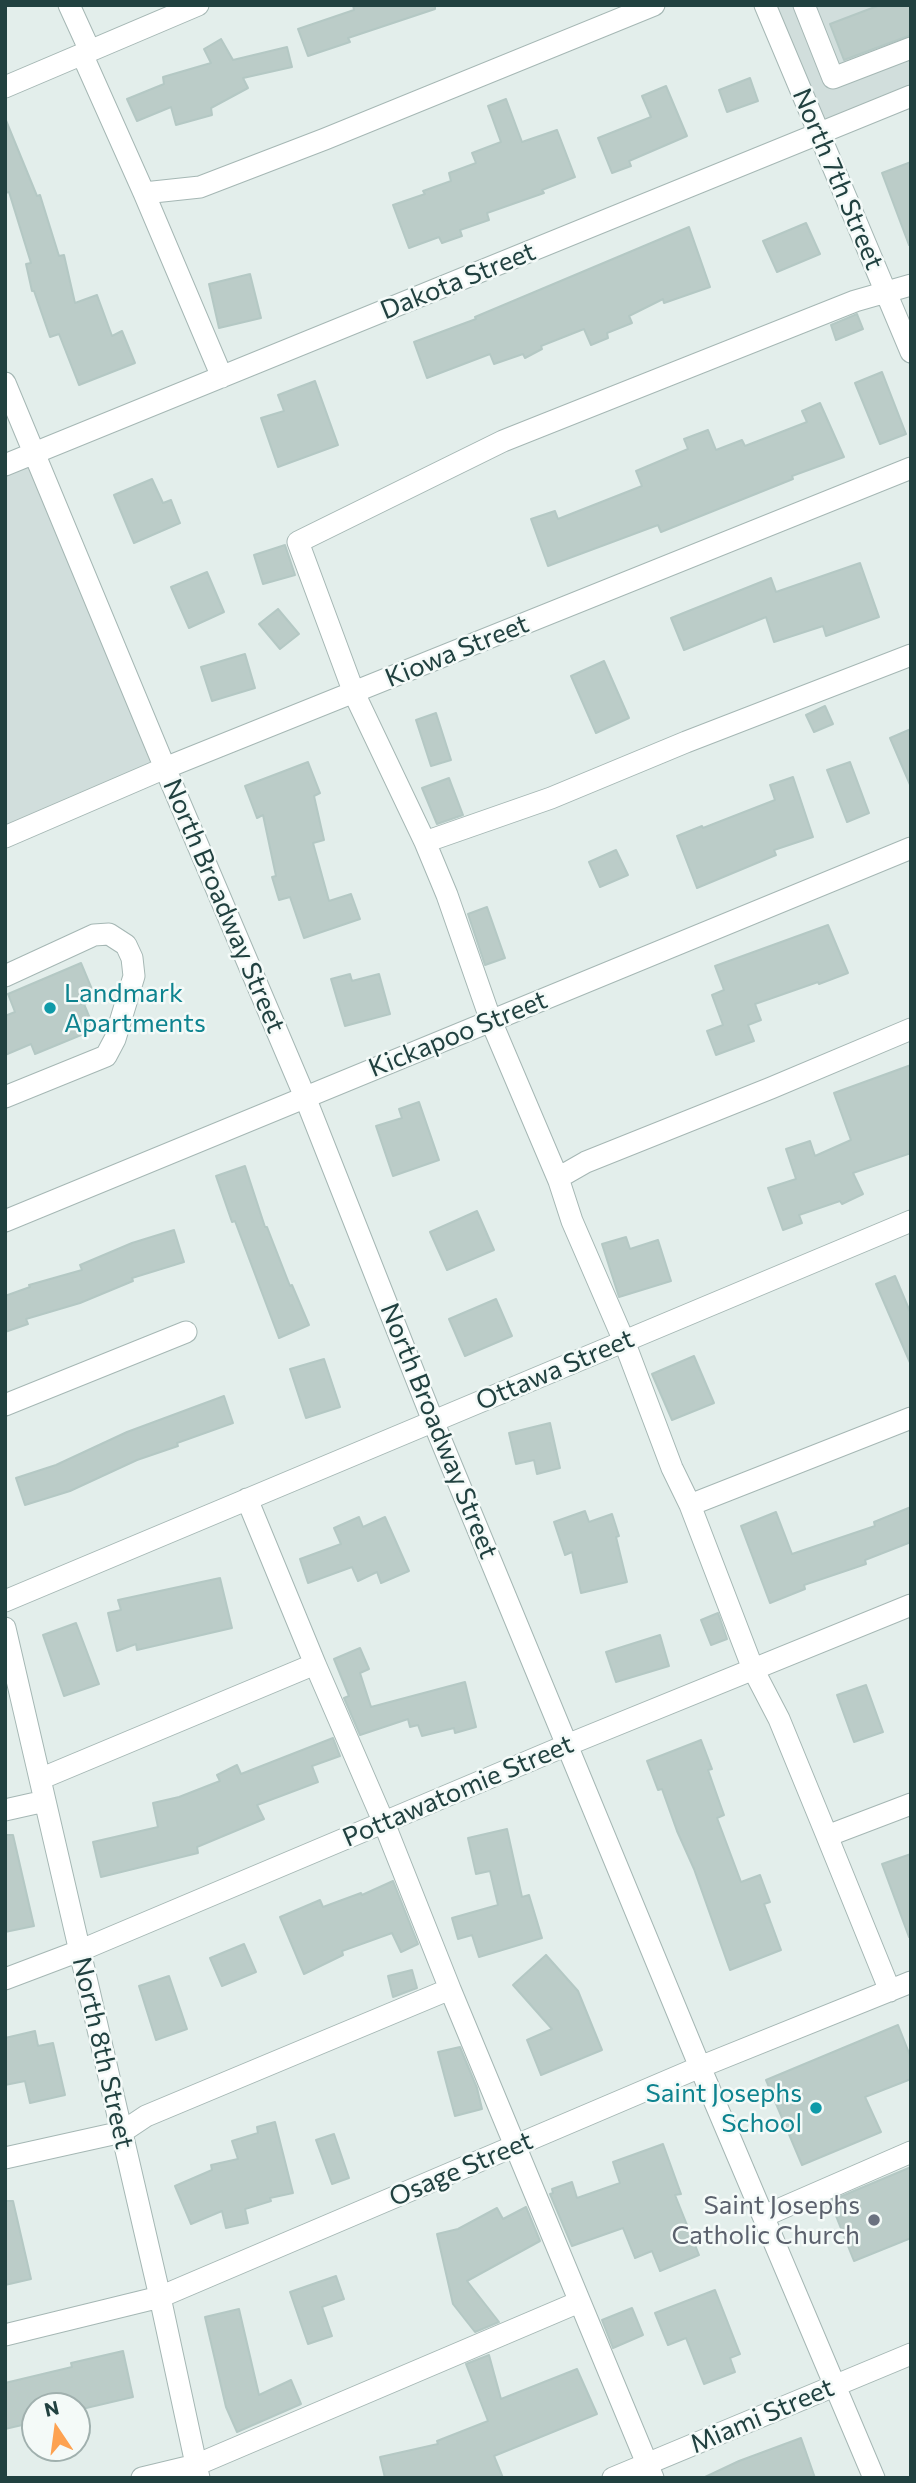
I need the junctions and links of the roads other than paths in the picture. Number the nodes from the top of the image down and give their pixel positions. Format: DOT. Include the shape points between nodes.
graph roads {
  1 [pos="69,5"];
  2 [pos="198,5"];
  3 [pos="654,5"];
  4 [pos="765,5"];
  5 [pos="804,5"];
  6 [pos="911,48"];
  7 [pos="86,53"];
  8 [pos="5,87"];
  9 [pos="911,96"];
  10 [pos="819,133"];
  11 [pos="145,193"];
  12 [pos="911,285"];
  13 [pos="885,293"];
  14 [pos="911,352"];
  15 [pos="222,377"];
  16 [pos="5,383"];
  17 [pos="34,454"];
  18 [pos="5,465"];
  19 [pos="911,468"];
  20 [pos="911,655"];
  21 [pos="354,693"];
  22 [pos="165,768"];
  23 [pos="5,837"];
  24 [pos="425,842"];
  25 [pos="911,848"];
  26 [pos="5,976"];
  27 [pos="491,1021"];
  28 [pos="911,1029"];
  29 [pos="5,1097"];
  30 [pos="306,1097"];
  31 [pos="558,1178"];
  32 [pos="5,1221"];
  33 [pos="911,1221"];
  34 [pos="186,1332"];
  35 [pos="624,1341"];
  36 [pos="5,1405"];
  37 [pos="911,1418"];
  38 [pos="433,1421"];
  39 [pos="247,1499"];
  40 [pos="690,1505"];
  41 [pos="5,1601"];
  42 [pos="911,1605"];
  43 [pos="5,1628"];
  44 [pos="315,1664"];
  45 [pos="753,1669"];
  46 [pos="567,1745"];
  47 [pos="40,1779"];
  48 [pos="45,1801"];
  49 [pos="911,1804"];
  50 [pos="5,1810"];
  51 [pos="384,1823"];
  52 [pos="827,1836"];
  53 [pos="79,1951"];
  54 [pos="5,1979"];
  55 [pos="911,1982"];
  56 [pos="450,1989"];
  57 [pos="890,1991"];
  58 [pos="700,2067"];
  59 [pos="121,2132"];
  60 [pos="516,2146"];
  61 [pos="911,2152"];
  62 [pos="5,2158"];
  63 [pos="764,2216"];
  64 [pos="160,2297"];
  65 [pos="579,2302"];
  66 [pos="5,2335"];
  67 [pos="911,2354"];
  68 [pos="836,2385"];
  69 [pos="197,2471"];
  70 [pos="650,2471"];
  71 [pos="142,2478"];
  72 [pos="613,2478"];
  73 [pos="874,2478"];
  1 -- 7 [label="street"];
  2 -- 7 [label="street"];
  3 -- 11 [label="street" via="200,187"];
  4 -- 10 [label="street, North 7th Street"];
  5 -- 6 [label="street" via="833,78"];
  7 -- 8 [label="street"];
  7 -- 11 [label="street"];
  9 -- 10 [label="street, Dakota Street"];
  10 -- 13 [label="street, North 7th Street"];
  10 -- 15 [label="street, Dakota Street"];
  11 -- 15 [label="street"];
  12 -- 13 [label="street"];
  13 -- 14 [label="street, North 7th Street"];
  13 -- 21 [label="street" via="503,441 298,542"];
  15 -- 17 [label="street, Dakota Street"];
  16 -- 17 [label="street, North Broadway Street"];
  17 -- 18 [label="street, Dakota Street"];
  17 -- 22 [label="street, North Broadway Street"];
  19 -- 21 [label="street, Kiowa Street"];
  20 -- 24 [label="street" via="551,798"];
  21 -- 22 [label="street, Kiowa Street"];
  21 -- 24 [label="street"];
  22 -- 23 [label="street, Kiowa Street"];
  22 -- 30 [label="street, North Broadway Street"];
  24 -- 27 [label="street"];
  25 -- 27 [label="street, Kickapoo Street"];
  26 -- 29 [label="street" via="94,935 109,934 126,945 134,976 116,1039 106,1056"];
  27 -- 30 [label="street, Kickapoo Street"];
  27 -- 31 [label="street"];
  28 -- 31 [label="street" via="586,1162"];
  30 -- 32 [label="street, Kickapoo Street"];
  30 -- 38 [label="street, North Broadway Street"];
  31 -- 35 [label="street"];
  33 -- 35 [label="street, Ottawa Street"];
  34 -- 36 [label="street"];
  35 -- 38 [label="street, Ottawa Street"];
  35 -- 40 [label="street"];
  37 -- 40 [label="street"];
  38 -- 39 [label="street, Ottawa Street"];
  38 -- 46 [label="street, North Broadway Street"];
  39 -- 41 [label="street, Ottawa Street"];
  39 -- 44 [label="street"];
  40 -- 45 [label="street"];
  42 -- 45 [label="street, Pottawatomie Street"];
  43 -- 47 [label="street, North 8th Street"];
  44 -- 47 [label="street"];
  44 -- 51 [label="street"];
  45 -- 46 [label="street, Pottawatomie Street"];
  45 -- 52 [label="street" via="779,1719"];
  46 -- 51 [label="street, Pottawatomie Street"];
  46 -- 58 [label="street, North Broadway Street"];
  47 -- 48 [label="street, North 8th Street"];
  48 -- 50 [label="street"];
  48 -- 53 [label="street, North 8th Street"];
  49 -- 52 [label="street"];
  51 -- 53 [label="street, Pottawatomie Street"];
  51 -- 56 [label="street"];
  52 -- 57 [label="street"];
  53 -- 54 [label="street, Pottawatomie Street"];
  53 -- 59 [label="street, North 8th Street"];
  55 -- 57 [label="street, Osage Street"];
  56 -- 59 [label="street" via="146,2116"];
  56 -- 60 [label="street"];
  57 -- 58 [label="street, Osage Street"];
  58 -- 60 [label="street, Osage Street"];
  58 -- 63 [label="street, North Broadway Street"];
  59 -- 62 [label="street"];
  59 -- 64 [label="street, North 8th Street"];
  60 -- 64 [label="street, Osage Street"];
  60 -- 65 [label="street"];
  61 -- 63 [label="street"];
  63 -- 68 [label="street, North Broadway Street"];
  64 -- 66 [label="street, Osage Street"];
  64 -- 69 [label="street, North 8th Street"];
  65 -- 69 [label="street"];
  65 -- 70 [label="street"];
  67 -- 68 [label="street, Miami Street"];
  68 -- 70 [label="street, Miami Street"];
  68 -- 73 [label="street, North Broadway Street"];
  69 -- 71 [label="street"];
  70 -- 72 [label="street, Miami Street"];
}
